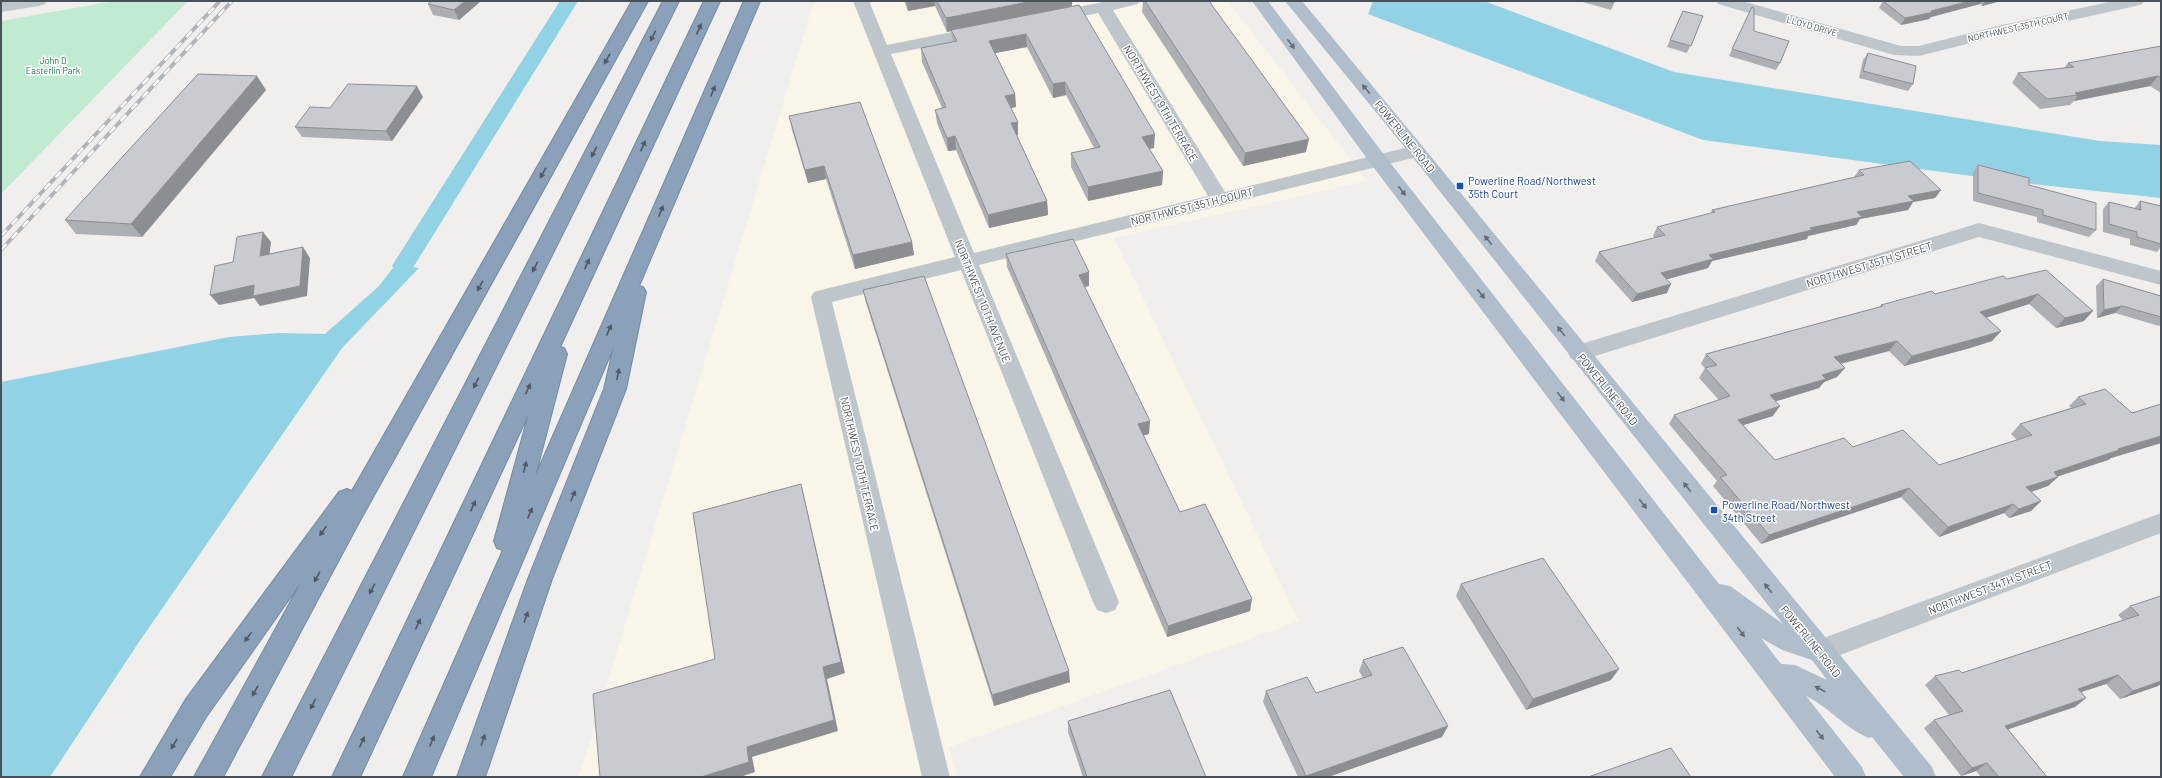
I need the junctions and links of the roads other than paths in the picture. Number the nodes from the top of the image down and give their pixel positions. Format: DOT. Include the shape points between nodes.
graph roads {
  1 [pos="39,1"];
  2 [pos="640,1"];
  3 [pos="671,1"];
  4 [pos="712,1"];
  5 [pos="752,1"];
  6 [pos="861,1"];
  7 [pos="1132,1"];
  8 [pos="1260,1"];
  9 [pos="1293,1"];
  10 [pos="1724,1"];
  11 [pos="2136,1"];
  12 [pos="1,7"];
  13 [pos="1103,7"];
  14 [pos="1036,20"];
  15 [pos="998,28"];
  16 [pos="1900,50"];
  17 [pos="881,51"];
  18 [pos="1418,151"];
  19 [pos="1378,160"];
  20 [pos="1220,200"];
  21 [pos="645,246"];
  22 [pos="968,263"];
  23 [pos="2161,278"];
  24 [pos="570,299"];
  25 [pos="1579,353"];
  26 [pos="411,408"];
  27 [pos="2161,523"];
  28 [pos="1700,579"];
  29 [pos="1106,602"];
  30 [pos="487,613"];
  31 [pos="1819,651"];
  32 [pos="1774,676"];
  33 [pos="1897,746"];
  34 [pos="154,777"];
  35 [pos="208,777"];
  36 [pos="276,777"];
  37 [pos="346,777"];
  38 [pos="417,777"];
  39 [pos="471,777"];
  40 [pos="936,777"];
  41 [pos="1852,777"];
  42 [pos="1922,777"];
  1 -- 12 [label="street"];
  2 -- 26 [label="highway, one-way"];
  3 -- 36 [label="highway, one-way"];
  24 -- 4 [label="highway, one-way"];
  21 -- 5 [label="highway, one-way"];
  6 -- 17 [label="street, NORTHWEST 10TH AVENUE"];
  7 -- 13 [label="street"];
  8 -- 19 [label="main road, one-way"];
  18 -- 9 [label="main road, POWERLINE ROAD, one-way"];
  10 -- 16 [label="street, LLOYD DRIVE"];
  11 -- 16 [label="street, NORTHWEST 35TH COURT" via="1919,51"];
  13 -- 14 [label="street"];
  13 -- 20 [label="street, NORTHWEST 9TH TERRACE"];
  15 -- 17 [label="street"];
  17 -- 22 [label="street, NORTHWEST 10TH AVENUE"];
  18 -- 19 [label="street, NORTHWEST 35TH COURT"];
  25 -- 18 [label="main road, POWERLINE ROAD, one-way"];
  19 -- 20 [label="street, NORTHWEST 35TH COURT"];
  19 -- 28 [label="main road, one-way"];
  20 -- 22 [label="street, NORTHWEST 35TH COURT"];
  30 -- 21 [label="highway, one-way"];
  39 -- 21 [label="highway, one-way" via="538,586 615,389"];
  22 -- 29 [label="street, NORTHWEST 10TH AVENUE"];
  22 -- 40 [label="street, NORTHWEST 10TH TERRACE" via="821,297"];
  23 -- 25 [label="street, NORTHWEST 35TH STREET" via="1980,230"];
  30 -- 24 [label="highway, one-way"];
  37 -- 24 [label="highway, one-way"];
  31 -- 25 [label="main road, POWERLINE ROAD, one-way"];
  26 -- 34 [label="highway, one-way" via="196,708"];
  26 -- 35 [label="highway, one-way"];
  27 -- 31 [label="street, NORTHWEST 34TH STREET"];
  28 -- 31 [label="main road" via="1768,629 1791,642"];
  28 -- 32 [label="main road, one-way"];
  38 -- 30 [label="highway, one-way"];
  31 -- 33 [label="main road, POWERLINE ROAD"];
  33 -- 32 [label="main road, one-way" via="1825,692 1795,677"];
  32 -- 41 [label="main road, one-way"];
  33 -- 42 [label="main road, POWERLINE ROAD"];
}
